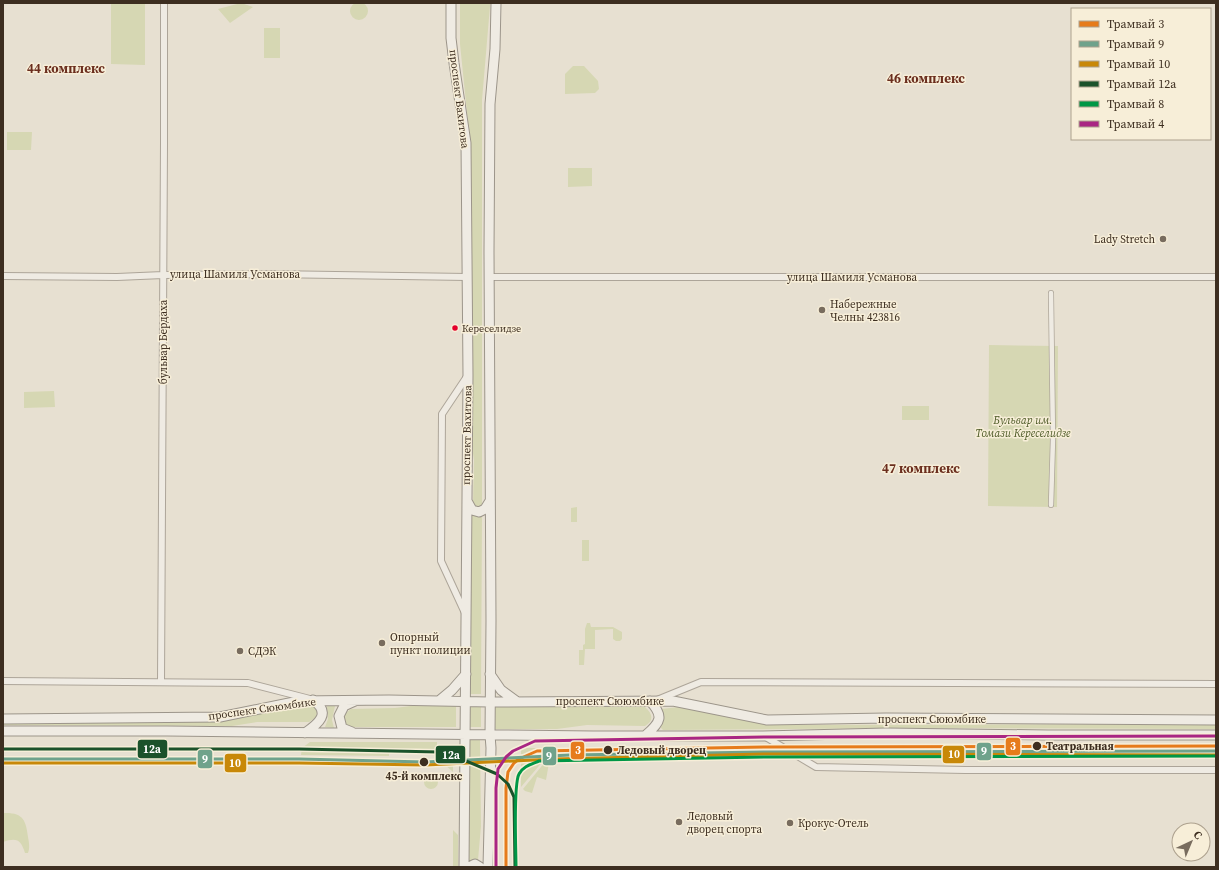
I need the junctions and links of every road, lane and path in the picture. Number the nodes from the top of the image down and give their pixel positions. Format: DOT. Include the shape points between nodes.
graph roads {
  1 [pos="164,3"];
  2 [pos="451,3"];
  3 [pos="496,3"];
  4 [pos="163,275"];
  5 [pos="3,276"];
  6 [pos="467,277"];
  7 [pos="489,277"];
  8 [pos="1216,277"];
  9 [pos="1051,293"];
  10 [pos="468,375"];
  11 [pos="490,501"];
  12 [pos="466,502"];
  13 [pos="1051,505"];
  14 [pos="466,616"];
  15 [pos="466,674"];
  16 [pos="490,674"];
  17 [pos="3,682"];
  18 [pos="161,682"];
  19 [pos="1216,684"];
  20 [pos="313,700"];
  21 [pos="356,700"];
  22 [pos="440,700"];
  23 [pos="466,701"];
  24 [pos="516,701"];
  25 [pos="652,701"];
  26 [pos="489,702"];
  27 [pos="3,719"];
  28 [pos="1216,720"];
  29 [pos="3,731"];
  30 [pos="305,733"];
  31 [pos="356,734"];
  32 [pos="440,735"];
  33 [pos="465,735"];
  34 [pos="490,735"];
  35 [pos="517,735"];
  36 [pos="646,735"];
  37 [pos="1216,735"];
  38 [pos="763,736"];
  39 [pos="491,748"];
  40 [pos="465,749"];
  41 [pos="1216,770"];
  42 [pos="464,867"];
  43 [pos="469,867"];
  44 [pos="480,867"];
  45 [pos="488,867"];
  1 -- 4 [label="street, бульвар Бердаха"];
  2 -- 6 [label="main road, проспект Вахитова" via="452,44 466,144"];
  3 -- 7 [label="main road, проспект Вахитова" via="490,104"];
  4 -- 5 [label="street, улица Шамиля Усманова"];
  4 -- 6 [label="street, улица Шамиля Усманова"];
  4 -- 18 [label="street, бульвар Бердаха"];
  6 -- 10 [label="main road, проспект Вахитова"];
  7 -- 8 [label="street, улица Шамиля Усманова"];
  7 -- 11 [label="main road, проспект Вахитова"];
  9 -- 13 [label="street"];
  10 -- 12 [label="main road, проспект Вахитова"];
  10 -- 14 [label="street" via="442,414 441,561"];
  11 -- 12 [label="main road" via="485,509 479,512 472,510"];
  11 -- 16 [label="main road, проспект Вахитова"];
  12 -- 14 [label="main road, проспект Вахитова"];
  14 -- 15 [label="main road, проспект Вахитова"];
  15 -- 22 [label="main road"];
  15 -- 23 [label="main road, проспект Вахитова"];
  16 -- 24 [label="main road" via="501,690"];
  16 -- 26 [label="main road, проспект Вахитова"];
  17 -- 18 [label="street"];
  18 -- 20 [label="street" via="248,683"];
  19 -- 25 [label="street" via="701,682"];
  20 -- 21 [label="main road, проспект Сююмбике"];
  20 -- 27 [label="main road, проспект Сююмбике" via="220,717"];
  20 -- 30 [label="main road" via="320,705 322,714 320,721"];
  21 -- 22 [label="main road, проспект Сююмбике"];
  21 -- 31 [label="main road" via="344,706 338,716 342,728"];
  22 -- 23 [label="main road, проспект Сююмбике"];
  23 -- 26 [label="main road, проспект Сююмбике"];
  23 -- 33 [label="main road, проспект Вахитова"];
  24 -- 25 [label="main road, проспект Сююмбике"];
  24 -- 26 [label="main road, проспект Сююмбике"];
  25 -- 28 [label="main road, проспект Сююмбике" via="673,701 767,720"];
  25 -- 36 [label="main road" via="659,713 659,720"];
  26 -- 34 [label="main road, проспект Вахитова"];
  29 -- 30 [label="main road, проспект Сююмбике"];
  30 -- 31 [label="main road, проспект Сююмбике"];
  31 -- 32 [label="main road, проспект Сююмбике"];
  32 -- 33 [label="main road, проспект Сююмбике"];
  32 -- 40 [label="main road" via="454,739"];
  33 -- 34 [label="main road, проспект Сююмбике"];
  33 -- 40 [label="main road, проспект Вахитова"];
  34 -- 35 [label="main road, проспект Сююмбике"];
  34 -- 39 [label="main road, проспект Вахитова"];
  35 -- 36 [label="main road, проспект Сююмбике"];
  35 -- 39 [label="main road" via="503,738"];
  36 -- 38 [label="main road, проспект Сююмбике"];
  37 -- 38 [label="main road, проспект Сююмбике" via="1048,736 886,733"];
  38 -- 41 [label="street" via="816,767"];
  39 -- 45 [label="main road, проспект Вахитова"];
  40 -- 42 [label="main road, проспект Вахитова"];
  43 -- 44 [label="main road" via="475,864"];
}
